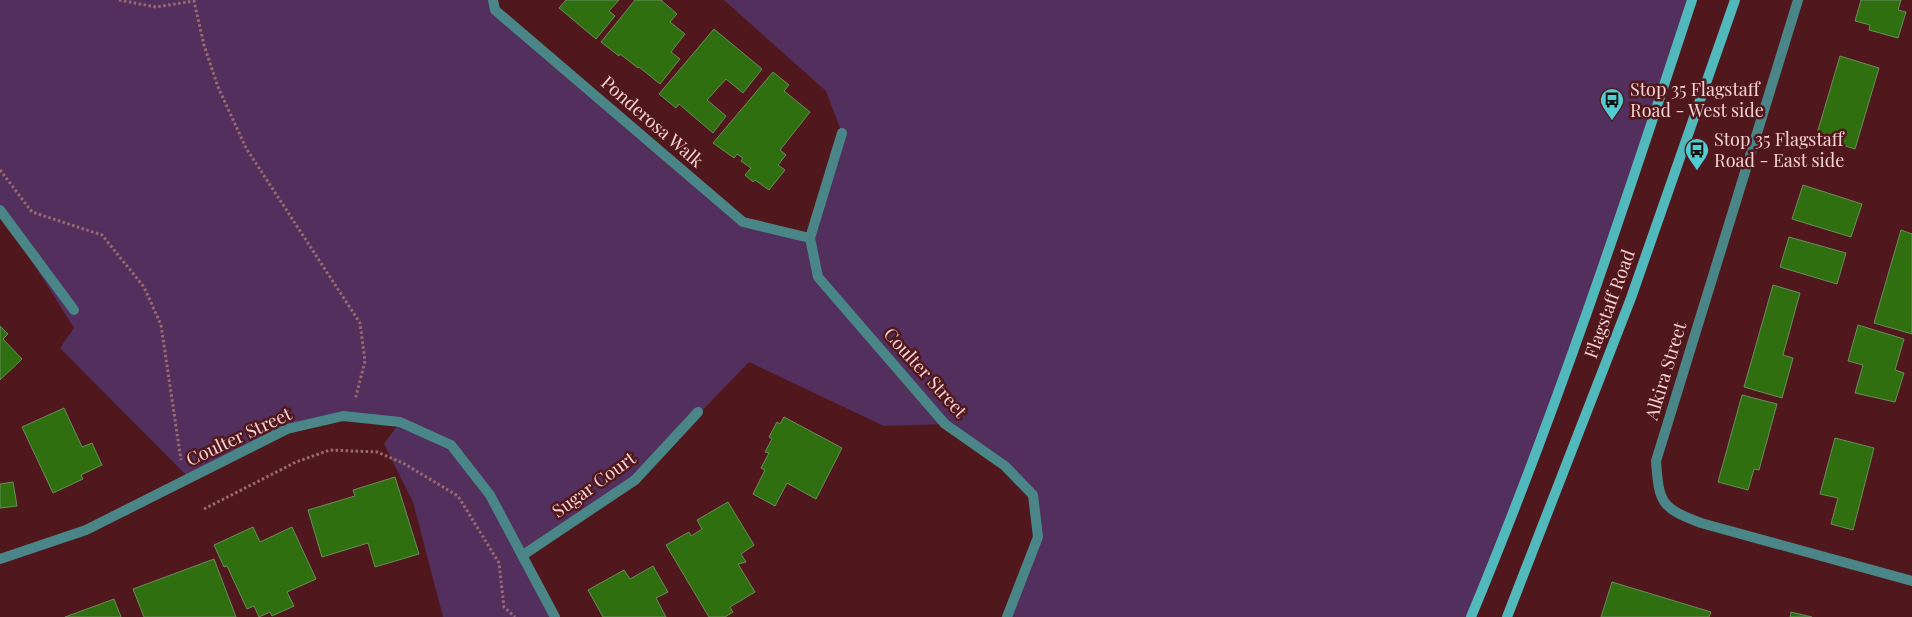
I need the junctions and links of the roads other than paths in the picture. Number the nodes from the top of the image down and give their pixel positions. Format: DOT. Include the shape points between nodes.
graph roads {
  1 [pos="493,0"];
  2 [pos="1692,0"];
  3 [pos="1735,0"];
  4 [pos="1798,0"];
  5 [pos="842,133"];
  6 [pos="0,210"];
  7 [pos="810,238"];
  8 [pos="74,310"];
  9 [pos="698,412"];
  10 [pos="523,555"];
  11 [pos="0,559"];
  12 [pos="1912,581"];
  13 [pos="555,617"];
  14 [pos="1007,617"];
  15 [pos="1471,617"];
  16 [pos="1507,617"];
  1 -- 7 [label="street, Ponderosa Walk" via="495,10 743,222"];
  2 -- 15 [label="main road, Flagstaff Road" via="1605,265"];
  3 -- 16 [label="main road, Flagstaff Road" via="1631,298"];
  4 -- 12 [label="street, Alkira Street" via="1656,462 1658,493 1674,512 1701,523"];
  5 -- 7 [label="street, Coulter Street"];
  6 -- 8 [label="street"];
  7 -- 14 [label="street, Coulter Street" via="818,277 945,424 1005,466 1033,495 1038,537"];
  9 -- 10 [label="street, Sugar Court" via="634,480"];
  10 -- 11 [label="street, Coulter Street" via="490,495 450,445 400,422 344,416 287,429 86,530"];
  10 -- 13 [label="street, Coulter Street"];
}
